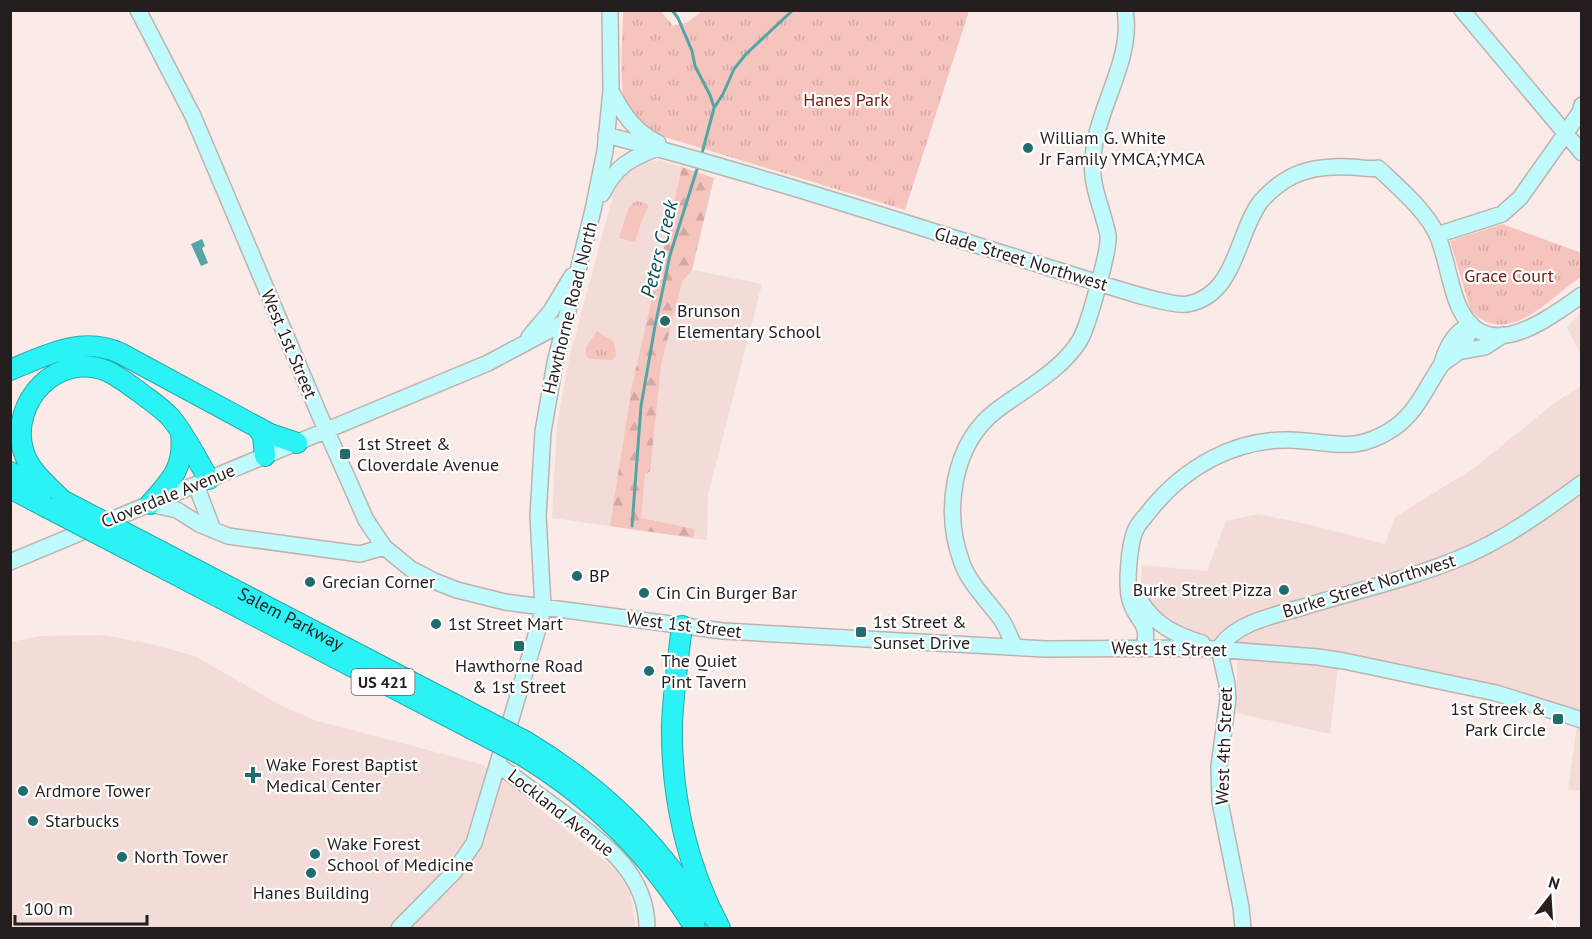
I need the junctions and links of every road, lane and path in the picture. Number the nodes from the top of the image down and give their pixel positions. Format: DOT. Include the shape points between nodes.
graph roads {
  1 [pos="138,10"];
  2 [pos="610,10"];
  3 [pos="1125,10"];
  4 [pos="1462,10"];
  5 [pos="611,91"];
  6 [pos="1581,105"];
  7 [pos="1566,133"];
  8 [pos="606,135"];
  9 [pos="657,148"];
  10 [pos="1581,153"];
  11 [pos="682,155"];
  12 [pos="593,210"];
  13 [pos="1437,235"];
  14 [pos="580,263"];
  15 [pos="1098,282"];
  16 [pos="1581,295"];
  17 [pos="1457,301"];
  18 [pos="565,322"];
  19 [pos="1471,324"];
  20 [pos="1503,335"];
  21 [pos="522,345"];
  22 [pos="1452,350"];
  23 [pos="10,369"];
  24 [pos="257,427"];
  25 [pos="326,430"];
  26 [pos="181,433"];
  27 [pos="297,443"];
  28 [pos="265,456"];
  29 [pos="10,472"];
  30 [pos="202,482"];
  31 [pos="1581,483"];
  32 [pos="10,488"];
  33 [pos="10,496"];
  34 [pos="54,503"];
  35 [pos="150,504"];
  36 [pos="213,530"];
  37 [pos="384,548"];
  38 [pos="10,562"];
  39 [pos="1130,577"];
  40 [pos="543,607"];
  41 [pos="682,626"];
  42 [pos="1015,647"];
  43 [pos="1144,648"];
  44 [pos="1219,649"];
  45 [pos="1581,720"];
  46 [pos="523,748"];
  47 [pos="498,765"];
  48 [pos="399,928"];
  49 [pos="646,928"];
  50 [pos="695,928"];
  51 [pos="711,928"];
  52 [pos="720,928"];
  53 [pos="1242,928"];
  1 -- 25 [label="street, West 1st Street" via="193,116"];
  2 -- 5 [label="street, Hawthorne Road North"];
  3 -- 15 [label="street" via="1125,42 1099,124 1092,162 1095,194 1108,236"];
  4 -- 7 [label="street"];
  5 -- 8 [label="street, Hawthorne Road North"];
  5 -- 11 [label="street" via="633,127"];
  6 -- 7 [label="street"];
  7 -- 10 [label="street"];
  7 -- 13 [label="street" via="1520,198 1502,214"];
  8 -- 9 [label="street, Glade Street Northwest"];
  8 -- 12 [label="street, Hawthorne Road North"];
  9 -- 11 [label="street, Glade Street Northwest"];
  9 -- 12 [label="street" via="622,165 610,178"];
  11 -- 15 [label="street, Glade Street Northwest"];
  12 -- 14 [label="street, Hawthorne Road North"];
  13 -- 15 [label="street, Glade Street Northwest" via="1416,205 1378,168 1315,169 1278,185 1261,202 1225,279 1196,302 1172,304"];
  13 -- 17 [label="street"];
  14 -- 18 [label="street, Hawthorne Road North"];
  14 -- 21 [label="street" via="551,311"];
  15 -- 42 [label="street" via="1080,340 1031,387 984,420 967,446 955,479 954,519 962,564 1002,621"];
  16 -- 20 [label="street" via="1533,328"];
  17 -- 19 [label="street"];
  17 -- 22 [label="street"];
  18 -- 21 [label="street, Cloverdale Avenue"];
  18 -- 40 [label="street, Hawthorne Road North" via="548,397 540,459 538,516"];
  19 -- 20 [label="street" via="1487,334"];
  19 -- 22 [label="street" via="1468,336"];
  20 -- 22 [label="street" via="1485,347"];
  21 -- 25 [label="street, Cloverdale Avenue"];
  22 -- 39 [label="street" via="1407,417 1373,439 1342,446 1289,440 1255,443 1222,453 1198,467 1159,500 1137,527 1129,558"];
  23 -- 24 [label="highway" via="66,348 103,347 120,352"];
  24 -- 27 [label="highway"];
  24 -- 28 [label="highway" via="263,436"];
  25 -- 27 [label="street, Cloverdale Avenue"];
  25 -- 37 [label="street, West 1st Street" via="362,512"];
  26 -- 30 [label="highway"];
  26 -- 34 [label="highway" via="163,411 106,371 81,367 54,375 38,387 28,402 21,439 26,457"];
  26 -- 35 [label="highway" via="182,453 177,470"];
  27 -- 28 [label="street, Cloverdale Avenue"];
  28 -- 30 [label="street, Cloverdale Avenue"];
  29 -- 34 [label="highway, Salem Parkway / US 421"];
  30 -- 35 [label="street, Cloverdale Avenue"];
  30 -- 36 [label="street"];
  31 -- 44 [label="street, Burke Street Northwest" via="1512,531 1461,558 1240,628"];
  32 -- 34 [label="highway, Salem Parkway / US 421"];
  33 -- 34 [label="highway" via="29,506"];
  34 -- 46 [label="highway, Salem Parkway / US 421, bridge"];
  35 -- 36 [label="street" via="177,510"];
  35 -- 38 [label="street, Cloverdale Avenue"];
  36 -- 37 [label="street" via="237,538 360,554"];
  37 -- 40 [label="street, West 1st Street" via="411,569 446,586 486,598"];
  39 -- 43 [label="street" via="1130,600 1146,630"];
  39 -- 44 [label="street" via="1144,607 1160,624"];
  40 -- 41 [label="street, West 1st Street"];
  40 -- 47 [label="street, Hawthorne Road North"];
  41 -- 42 [label="street, West 1st Street"];
  41 -- 52 [label="highway" via="672,725 675,782 692,861"];
  42 -- 43 [label="street, West 1st Street"];
  43 -- 44 [label="street, West 1st Street"];
  44 -- 45 [label="street, West 1st Street" via="1344,661 1496,693"];
  44 -- 53 [label="street, West 4th Street" via="1228,699 1219,766 1220,802"];
  46 -- 50 [label="highway, Salem Parkway / US 421" via="615,826 663,880"];
  46 -- 51 [label="highway, Salem Parkway / US 421" via="581,778 625,816 674,872"];
  47 -- 48 [label="street, Hawthorne Road North" via="468,853"];
  47 -- 49 [label="street, Lockland Avenue" via="615,854 638,886"];
}
